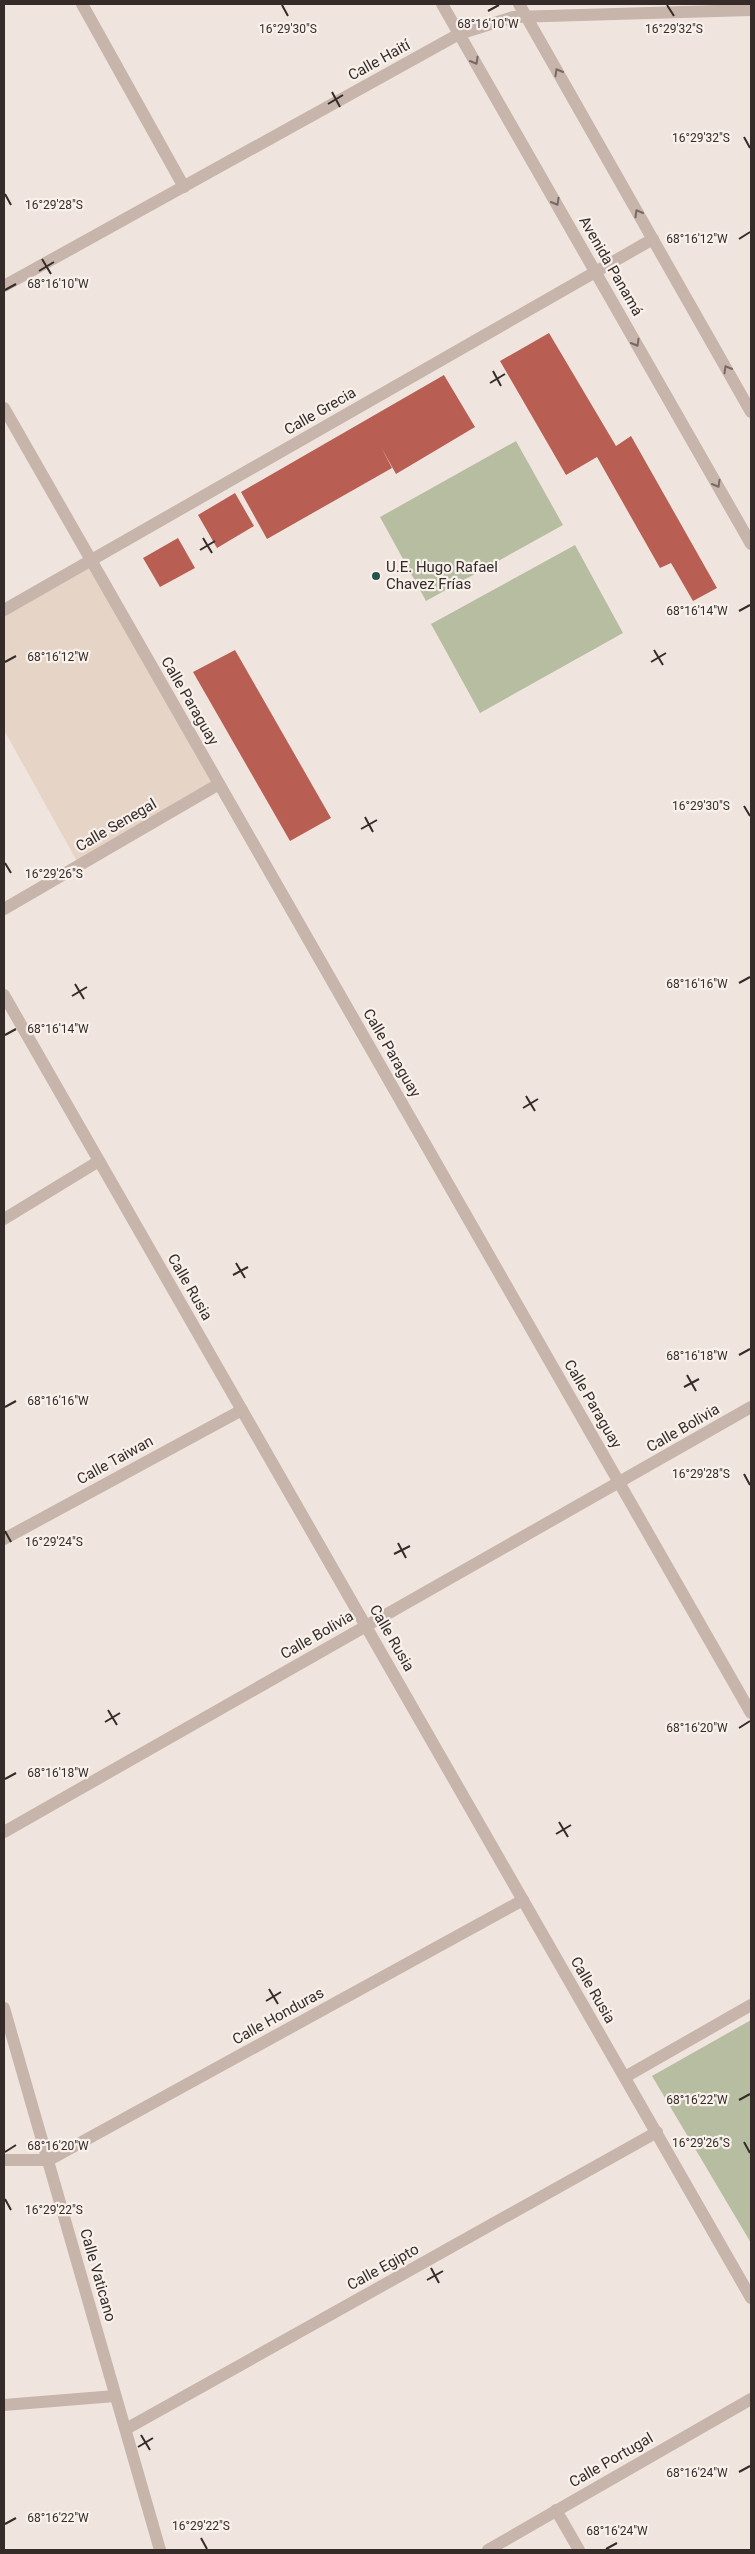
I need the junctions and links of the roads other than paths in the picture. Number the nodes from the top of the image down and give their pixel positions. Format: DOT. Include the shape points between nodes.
graph roads {
  1 [pos="82,4"];
  2 [pos="442,4"];
  3 [pos="519,4"];
  4 [pos="751,10"];
  5 [pos="527,17"];
  6 [pos="459,34"];
  7 [pos="184,187"];
  8 [pos="653,239"];
  9 [pos="596,273"];
  10 [pos="4,286"];
  11 [pos="4,408"];
  12 [pos="751,412"];
  13 [pos="751,544"];
  14 [pos="90,560"];
  15 [pos="4,610"];
  16 [pos="219,784"];
  17 [pos="4,909"];
  18 [pos="4,995"];
  19 [pos="99,1162"];
  20 [pos="4,1220"];
  21 [pos="751,1407"];
  22 [pos="242,1410"];
  23 [pos="619,1483"];
  24 [pos="4,1539"];
  25 [pos="366,1626"];
  26 [pos="751,1713"];
  27 [pos="4,1832"];
  28 [pos="523,1900"];
  29 [pos="751,2005"];
  30 [pos="4,2008"];
  31 [pos="625,2077"];
  32 [pos="656,2132"];
  33 [pos="4,2160"];
  34 [pos="49,2160"];
  35 [pos="751,2298"];
  36 [pos="115,2396"];
  37 [pos="751,2399"];
  38 [pos="4,2404"];
  39 [pos="126,2429"];
  40 [pos="556,2510"];
  41 [pos="160,2550"];
  42 [pos="488,2550"];
  43 [pos="579,2550"];
  1 -- 7 [label="street"];
  2 -- 6 [label="street, Avenida Panamá"];
  3 -- 5 [label="street"];
  4 -- 5 [label="street, Calle Haití"];
  5 -- 6 [label="street, Calle Haití" via="513,17"];
  8 -- 5 [label="street, one-way"];
  6 -- 7 [label="street, Calle Haití"];
  6 -- 9 [label="street, Avenida Panamá, one-way"];
  7 -- 10 [label="street, Calle Haití"];
  8 -- 9 [label="street, Calle Grecia"];
  12 -- 8 [label="street, one-way"];
  9 -- 13 [label="street, Avenida Panamá, one-way"];
  9 -- 14 [label="street, Calle Grecia"];
  11 -- 14 [label="street, Calle Paraguay"];
  14 -- 15 [label="street, Calle Grecia"];
  14 -- 16 [label="street, Calle Paraguay"];
  16 -- 17 [label="street, Calle Senegal"];
  16 -- 23 [label="street, Calle Paraguay"];
  18 -- 19 [label="street, Calle Rusia"];
  19 -- 20 [label="street"];
  19 -- 22 [label="street, Calle Rusia"];
  21 -- 23 [label="street, Calle Bolivia"];
  22 -- 24 [label="street, Calle Taiwan"];
  22 -- 25 [label="street, Calle Rusia"];
  23 -- 25 [label="street, Calle Bolivia"];
  23 -- 26 [label="street, Calle Paraguay"];
  25 -- 27 [label="street, Calle Bolivia"];
  25 -- 28 [label="street, Calle Rusia"];
  28 -- 31 [label="street, Calle Rusia"];
  28 -- 34 [label="street, Calle Honduras"];
  29 -- 31 [label="street"];
  30 -- 34 [label="street, Calle Vaticano"];
  31 -- 32 [label="street, Calle Rusia"];
  32 -- 35 [label="street, Calle Rusia"];
  32 -- 39 [label="street, Calle Egipto"];
  33 -- 34 [label="street"];
  34 -- 36 [label="street, Calle Vaticano"];
  36 -- 38 [label="street"];
  36 -- 39 [label="street, Calle Vaticano"];
  37 -- 40 [label="street, Calle Portugal"];
  39 -- 41 [label="street, Calle Vaticano"];
  40 -- 42 [label="street, Calle Portugal"];
  40 -- 43 [label="street"];
}
